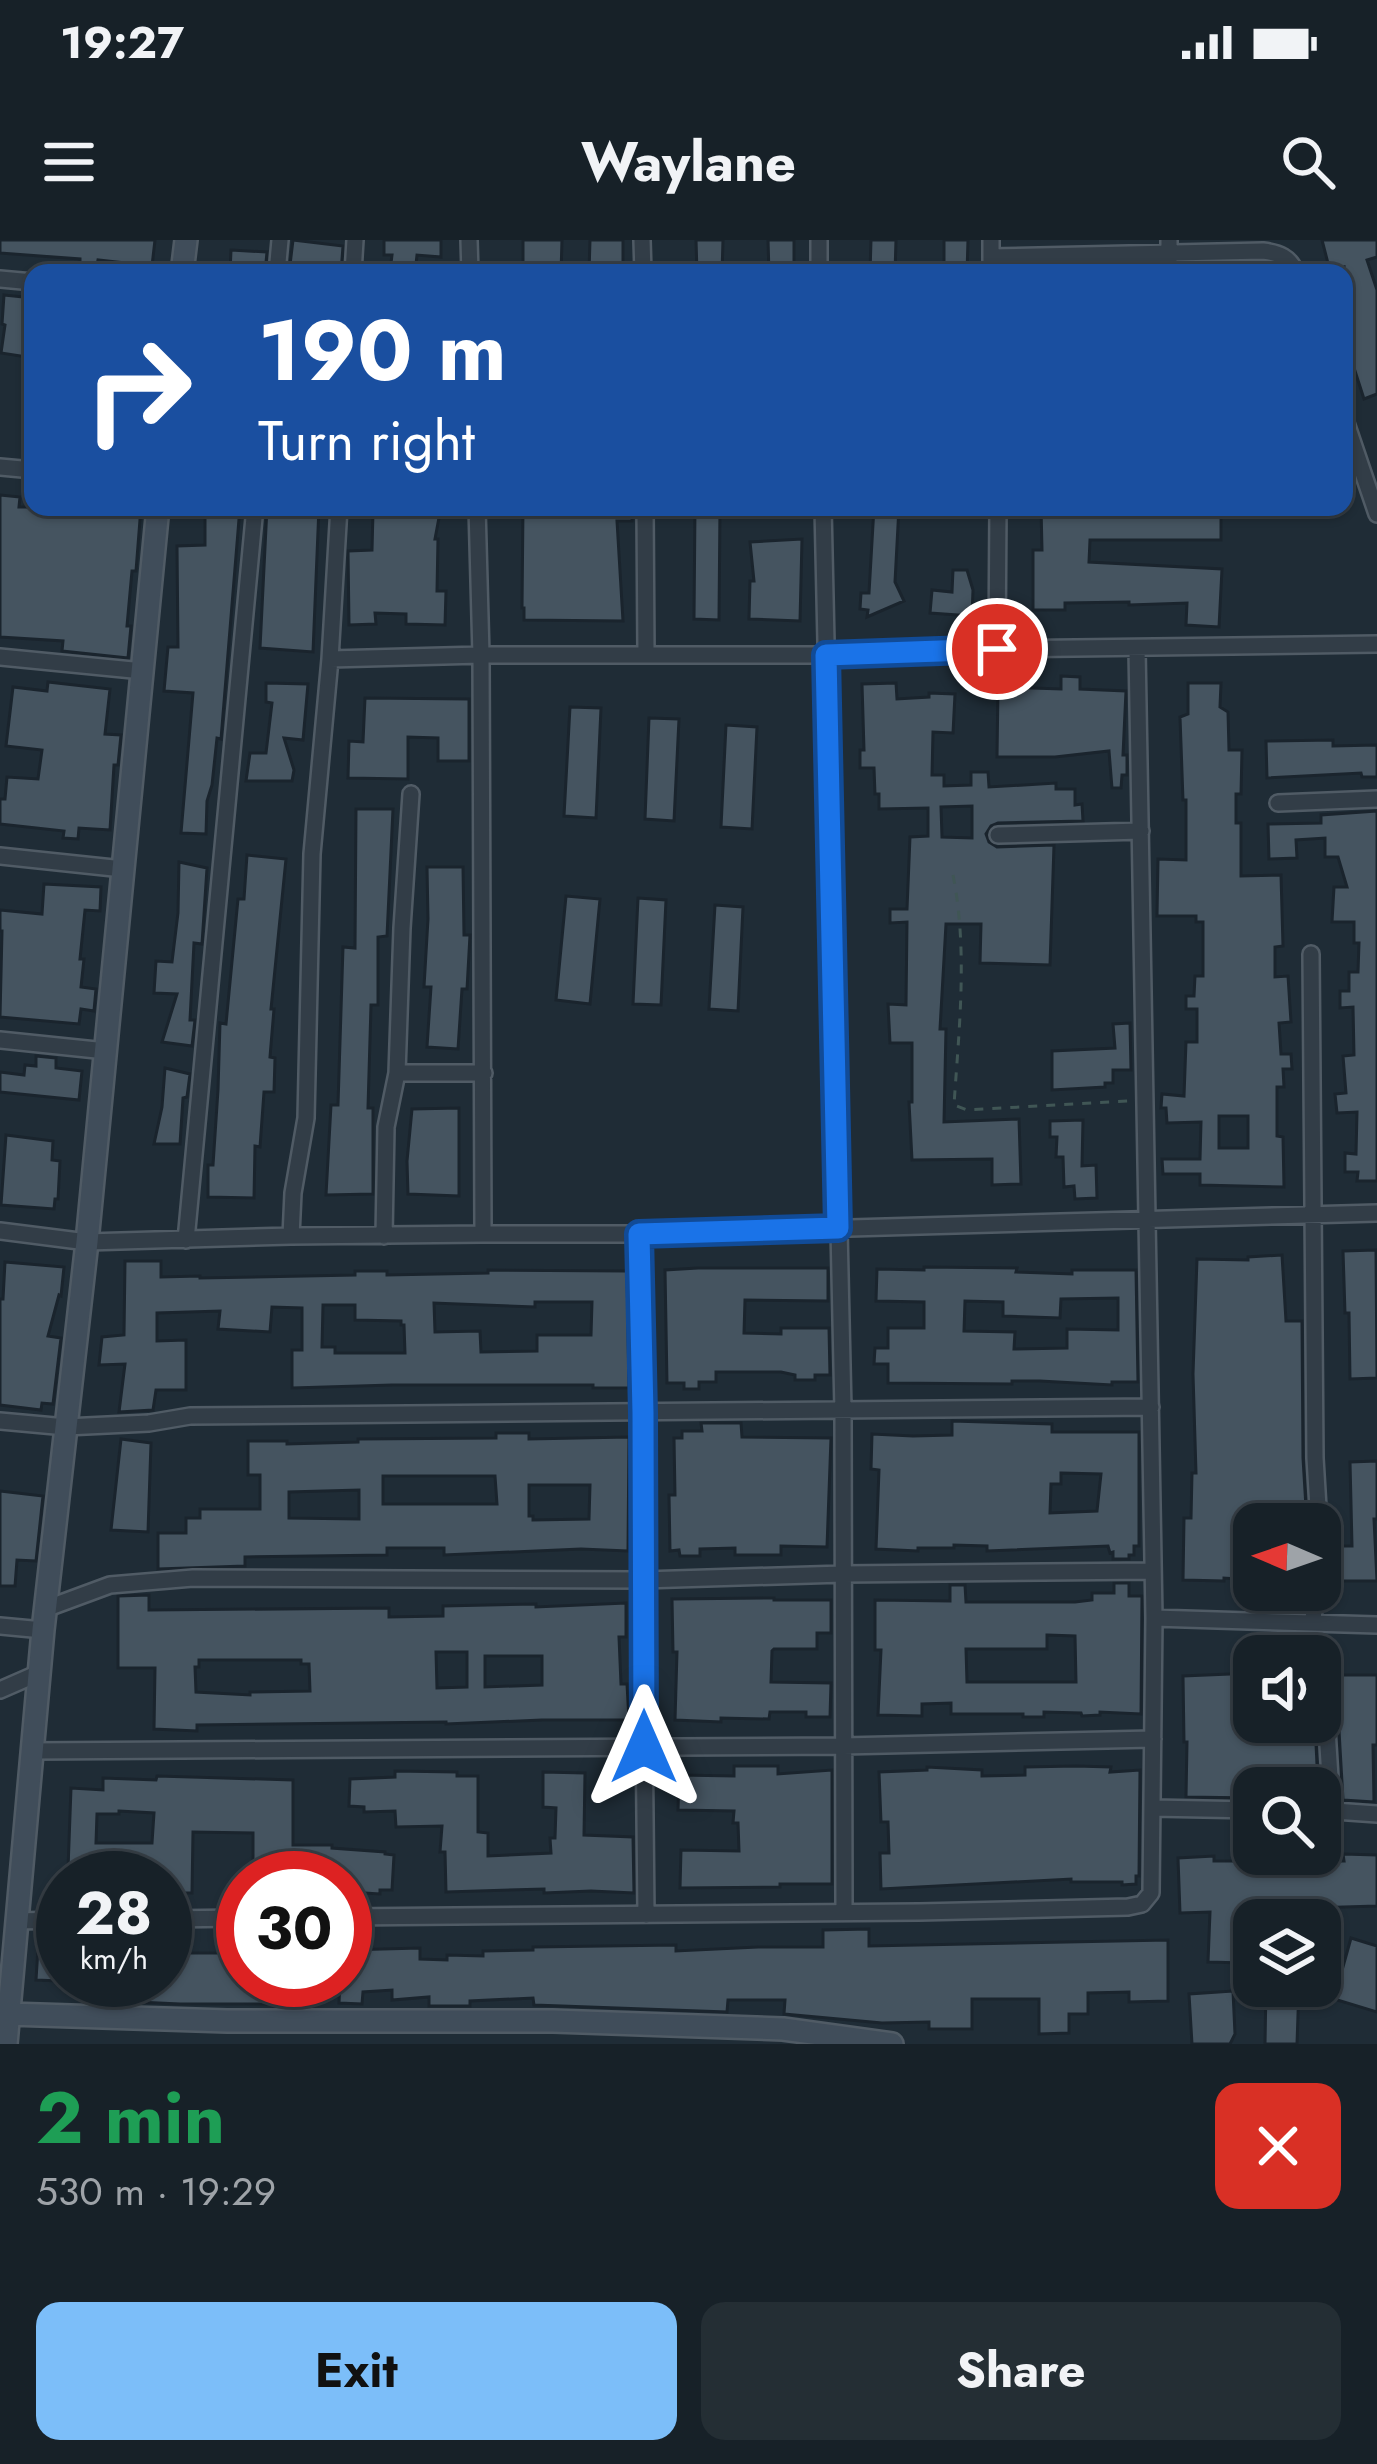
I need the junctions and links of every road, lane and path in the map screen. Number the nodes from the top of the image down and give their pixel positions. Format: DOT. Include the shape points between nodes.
graph roads {
  1 [pos="1169,247"];
  2 [pos="991,257"];
  3 [pos="1293,264"];
  4 [pos="1353,453"];
  5 [pos="1377,514"];
  6 [pos="157,516"];
  7 [pos="254,516"];
  8 [pos="338,516"];
  9 [pos="477,516"];
  10 [pos="645,516"];
  11 [pos="823,516"];
  12 [pos="998,516"];
  13 [pos="1377,644"];
  14 [pos="997,649"];
  15 [pos="1137,649"];
  16 [pos="646,654"];
  17 [pos="826,655"];
  18 [pos="482,656"];
  19 [pos="0,657"];
  20 [pos="330,659"];
  21 [pos="143,671"];
  22 [pos="411,794"];
  23 [pos="1377,799"];
  24 [pos="1278,802"];
  25 [pos="1141,831"];
  26 [pos="998,835"];
  27 [pos="0,856"];
  28 [pos="123,869"];
  29 [pos="953,875"];
  30 [pos="1311,954"];
  31 [pos="0,1040"];
  32 [pos="106,1051"];
  33 [pos="398,1073"];
  34 [pos="484,1073"];
  35 [pos="1145,1100"];
  36 [pos="1377,1213"];
  37 [pos="1313,1215"];
  38 [pos="1147,1221"];
  39 [pos="838,1228"];
  40 [pos="0,1232"];
  41 [pos="483,1234"];
  42 [pos="639,1234"];
  43 [pos="291,1236"];
  44 [pos="384,1236"];
  45 [pos="186,1240"];
  46 [pos="87,1242"];
  47 [pos="1151,1407"];
  48 [pos="844,1410"];
  49 [pos="643,1413"];
  50 [pos="0,1420"];
  51 [pos="66,1427"];
  52 [pos="1318,1503"];
  53 [pos="1153,1570"];
  54 [pos="843,1574"];
  55 [pos="643,1580"];
  56 [pos="1314,1611"];
  57 [pos="1154,1618"];
  58 [pos="44,1620"];
  59 [pos="1313,1623"];
  60 [pos="1377,1624"];
  61 [pos="0,1626"];
  62 [pos="39,1673"];
  63 [pos="0,1690"];
  64 [pos="1153,1739"];
  65 [pos="843,1746"];
  66 [pos="644,1747"];
  67 [pos="32,1751"];
  68 [pos="1153,1808"];
  69 [pos="1233,1810"];
  70 [pos="1341,1811"];
  71 [pos="1377,1814"];
  72 [pos="844,1912"];
  73 [pos="646,1915"];
  74 [pos="372,1917"];
  75 [pos="16,1921"];
  76 [pos="36,1921"];
  77 [pos="9,2014"];
  78 [pos="708,2036"];
  79 [pos="6,2044"];
  80 [pos="892,2044"];
  1 -- 2 [label="street"];
  1 -- 3 [label="street" via="1279,253"];
  4 -- 5 [label="street"];
  6 -- 21 [label="street"];
  7 -- 45 [label="street"];
  8 -- 20 [label="street"];
  9 -- 18 [label="street"];
  10 -- 16 [label="street"];
  11 -- 17 [label="street"];
  12 -- 14 [label="street"];
  13 -- 15 [label="street"];
  14 -- 15 [label="street"];
  14 -- 17 [label="street"];
  15 -- 25 [label="street"];
  16 -- 17 [label="street"];
  16 -- 18 [label="street"];
  17 -- 39 [label="street"];
  18 -- 20 [label="street"];
  18 -- 34 [label="street"];
  19 -- 21 [label="street"];
  20 -- 43 [label="street" via="312,854 306,1118"];
  21 -- 28 [label="street"];
  22 -- 33 [label="street"];
  23 -- 24 [label="street"];
  25 -- 26 [label="street"];
  25 -- 35 [label="street"];
  27 -- 28 [label="street"];
  28 -- 32 [label="street"];
  29 -- 35 [label="path" via="961,984 954,1105"];
  30 -- 37 [label="street"];
  31 -- 32 [label="street"];
  32 -- 46 [label="street"];
  33 -- 34 [label="street"];
  33 -- 44 [label="street" via="386,1127"];
  34 -- 41 [label="street"];
  35 -- 38 [label="street"];
  36 -- 37 [label="street"];
  37 -- 38 [label="street"];
  37 -- 52 [label="street"];
  38 -- 39 [label="street"];
  38 -- 47 [label="street"];
  39 -- 42 [label="street"];
  39 -- 48 [label="street"];
  40 -- 46 [label="street"];
  41 -- 42 [label="street"];
  41 -- 44 [label="street"];
  42 -- 49 [label="street"];
  43 -- 44 [label="street"];
  43 -- 45 [label="street"];
  45 -- 46 [label="street"];
  46 -- 51 [label="street"];
  47 -- 48 [label="street"];
  47 -- 53 [label="street"];
  48 -- 49 [label="street"];
  48 -- 54 [label="street"];
  49 -- 51 [label="street" via="190,1416"];
  49 -- 55 [label="street"];
  50 -- 51 [label="street"];
  51 -- 58 [label="street"];
  53 -- 54 [label="street"];
  53 -- 57 [label="street"];
  54 -- 55 [label="street"];
  54 -- 65 [label="street"];
  55 -- 58 [label="street" via="193,1578 110,1586"];
  55 -- 66 [label="street"];
  56 -- 59 [label="street"];
  57 -- 59 [label="street"];
  57 -- 64 [label="street"];
  58 -- 61 [label="street"];
  58 -- 62 [label="street"];
  59 -- 60 [label="street"];
  62 -- 63 [label="street"];
  62 -- 67 [label="street"];
  64 -- 65 [label="street"];
  64 -- 68 [label="street"];
  65 -- 66 [label="street"];
  65 -- 72 [label="street"];
  66 -- 67 [label="street"];
  66 -- 73 [label="street"];
  67 -- 75 [label="street"];
  68 -- 69 [label="street"];
  68 -- 72 [label="street" via="1151,1893 1142,1904"];
  70 -- 71 [label="street"];
  72 -- 73 [label="street"];
  73 -- 74 [label="street"];
  75 -- 76 [label="street"];
  75 -- 77 [label="street"];
  77 -- 78 [label="street" via="553,2021"];
  77 -- 79 [label="street"];
  78 -- 80 [label="street" via="783,2030"];
}
